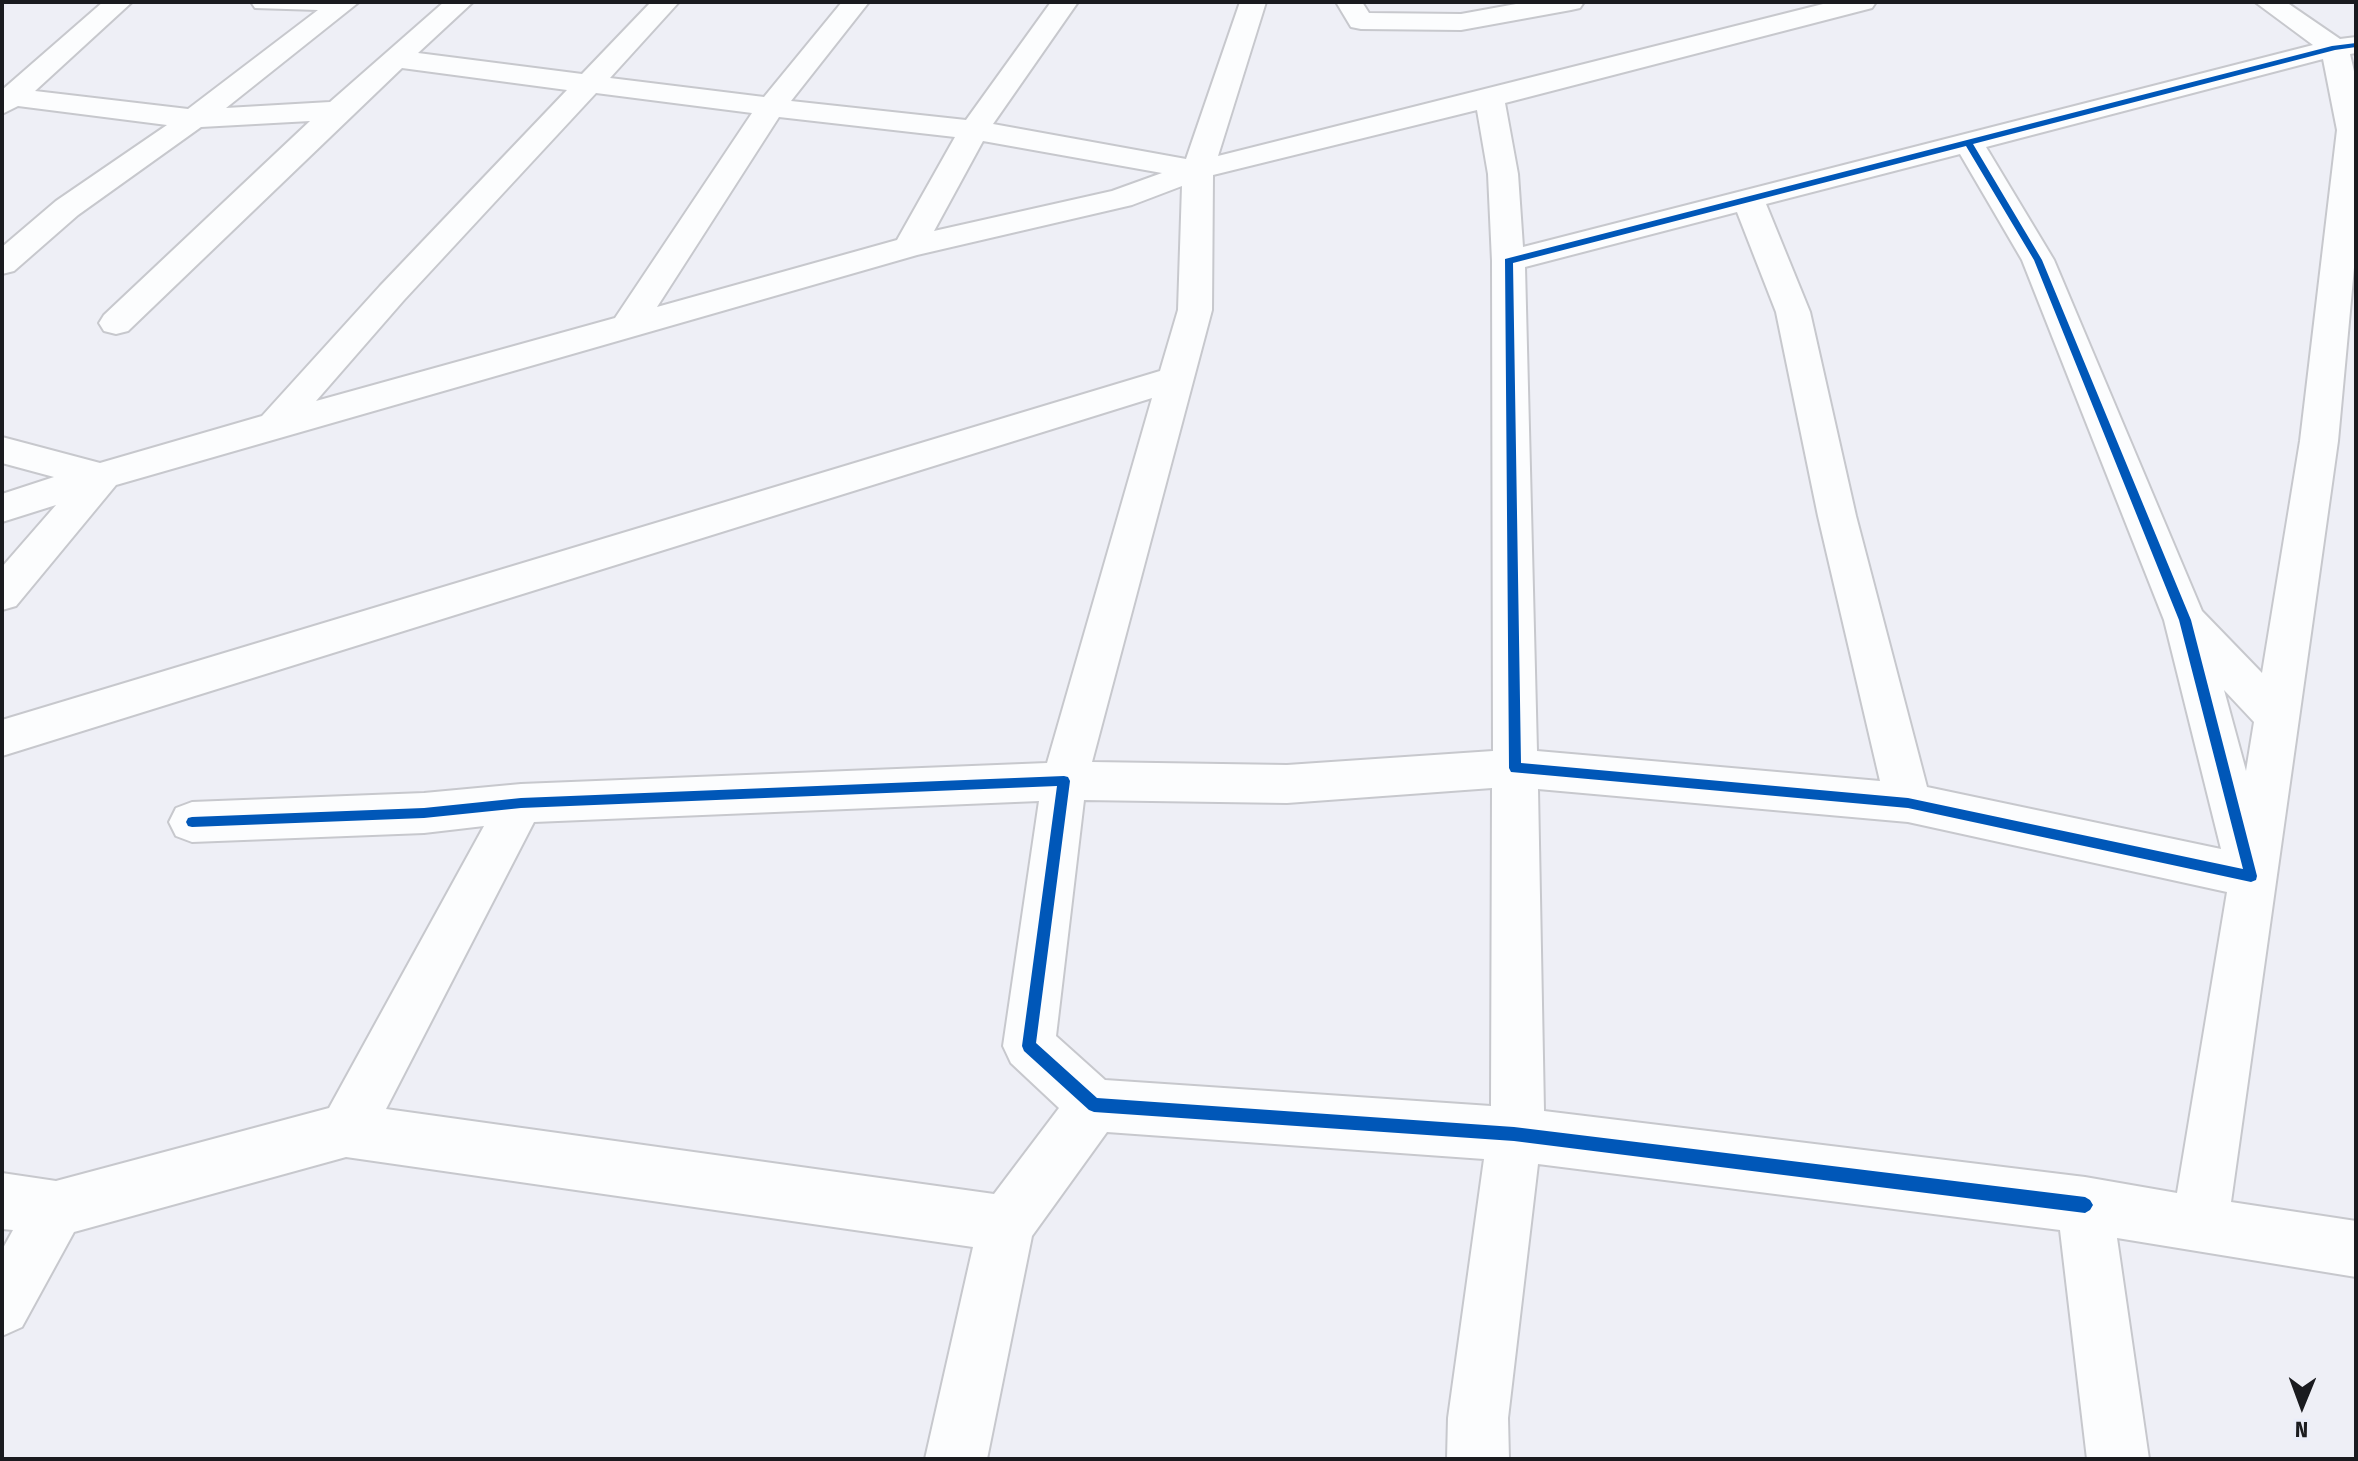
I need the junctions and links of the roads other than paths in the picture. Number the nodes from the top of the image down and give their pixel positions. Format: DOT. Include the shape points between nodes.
graph roads {
  1 [pos="119,2"];
  2 [pos="264,2"];
  3 [pos="460,2"];
  4 [pos="666,2"];
  5 [pos="856,2"];
  6 [pos="1065,2"];
  7 [pos="1253,2"];
  8 [pos="1349,2"];
  9 [pos="1571,2"];
  10 [pos="1863,2"];
  11 [pos="2268,2"];
  12 [pos="344,3"];
  13 [pos="2346,46"];
  14 [pos="396,59"];
  15 [pos="589,86"];
  16 [pos="1490,98"];
  17 [pos="7,101"];
  18 [pos="771,107"];
  19 [pos="338,110"];
  20 [pos="194,119"];
  21 [pos="974,130"];
  22 [pos="1968,142"];
  23 [pos="1198,170"];
  24 [pos="1748,199"];
  25 [pos="909,247"];
  26 [pos="1508,261"];
  27 [pos="2,264"];
  28 [pos="116,323"];
  29 [pos="627,326"];
  30 [pos="1175,379"];
  31 [pos="274,426"];
  32 [pos="2,450"];
  33 [pos="102,477"];
  34 [pos="2,508"];
  35 [pos="2,595"];
  36 [pos="2185,620"];
  37 [pos="2276,716"];
  38 [pos="2,738"];
  39 [pos="1515,768"];
  40 [pos="1064,781"];
  41 [pos="521,803"];
  42 [pos="1908,803"];
  43 [pos="192,822"];
  44 [pos="2251,876"];
  45 [pos="1094,1105"];
  46 [pos="346,1130"];
  47 [pos="1514,1134"];
  48 [pos="2,1201"];
  49 [pos="2085,1205"];
  50 [pos="56,1209"];
  51 [pos="1006,1224"];
  52 [pos="2200,1225"];
  53 [pos="2356,1249"];
  54 [pos="2,1307"];
  55 [pos="956,1459"];
  56 [pos="1478,1459"];
  57 [pos="2118,1459"];
  1 -- 17 [label="street"];
  2 -- 12 [label="street"];
  3 -- 14 [label="street"];
  4 -- 15 [label="street"];
  5 -- 18 [label="street"];
  6 -- 21 [label="street"];
  7 -- 23 [label="street"];
  8 -- 9 [label="street" via="1361,21 1461,22"];
  10 -- 16 [label="street"];
  11 -- 13 [label="street"];
  12 -- 20 [label="street"];
  13 -- 22 [label="street"];
  13 -- 37 [label="street" via="2352,130 2319,441"];
  14 -- 15 [label="street"];
  14 -- 19 [label="street"];
  15 -- 18 [label="street"];
  15 -- 31 [label="street"];
  16 -- 23 [label="street"];
  16 -- 26 [label="street" via="1503,174"];
  17 -- 20 [label="street"];
  18 -- 21 [label="street"];
  18 -- 29 [label="street"];
  19 -- 20 [label="street"];
  19 -- 28 [label="street"];
  20 -- 27 [label="street" via="67,208"];
  21 -- 23 [label="street"];
  21 -- 25 [label="street"];
  22 -- 24 [label="street"];
  22 -- 36 [label="street" via="2038,260"];
  23 -- 25 [label="street" via="1121,198"];
  23 -- 30 [label="street" via="1195,310"];
  24 -- 26 [label="street"];
  24 -- 42 [label="street" via="1793,312"];
  25 -- 29 [label="street"];
  26 -- 39 [label="street"];
  29 -- 31 [label="street"];
  30 -- 38 [label="street"];
  30 -- 40 [label="street"];
  31 -- 33 [label="street"];
  32 -- 33 [label="street"];
  33 -- 34 [label="street"];
  33 -- 35 [label="street"];
  36 -- 37 [label="street"];
  36 -- 44 [label="street"];
  37 -- 44 [label="street"];
  39 -- 40 [label="street" via="1287,784"];
  39 -- 42 [label="street"];
  39 -- 47 [label="street"];
  40 -- 41 [label="street"];
  40 -- 45 [label="street" via="1029,1046"];
  41 -- 43 [label="street" via="424,813"];
  41 -- 46 [label="street"];
  42 -- 44 [label="street"];
  44 -- 52 [label="street"];
  45 -- 47 [label="street"];
  45 -- 51 [label="street"];
  46 -- 50 [label="street"];
  46 -- 51 [label="street"];
  47 -- 49 [label="street"];
  47 -- 56 [label="street" via="1478,1418"];
  48 -- 50 [label="street"];
  49 -- 52 [label="street"];
  49 -- 57 [label="street"];
  50 -- 54 [label="street"];
  51 -- 55 [label="street"];
  52 -- 53 [label="street"];
}
